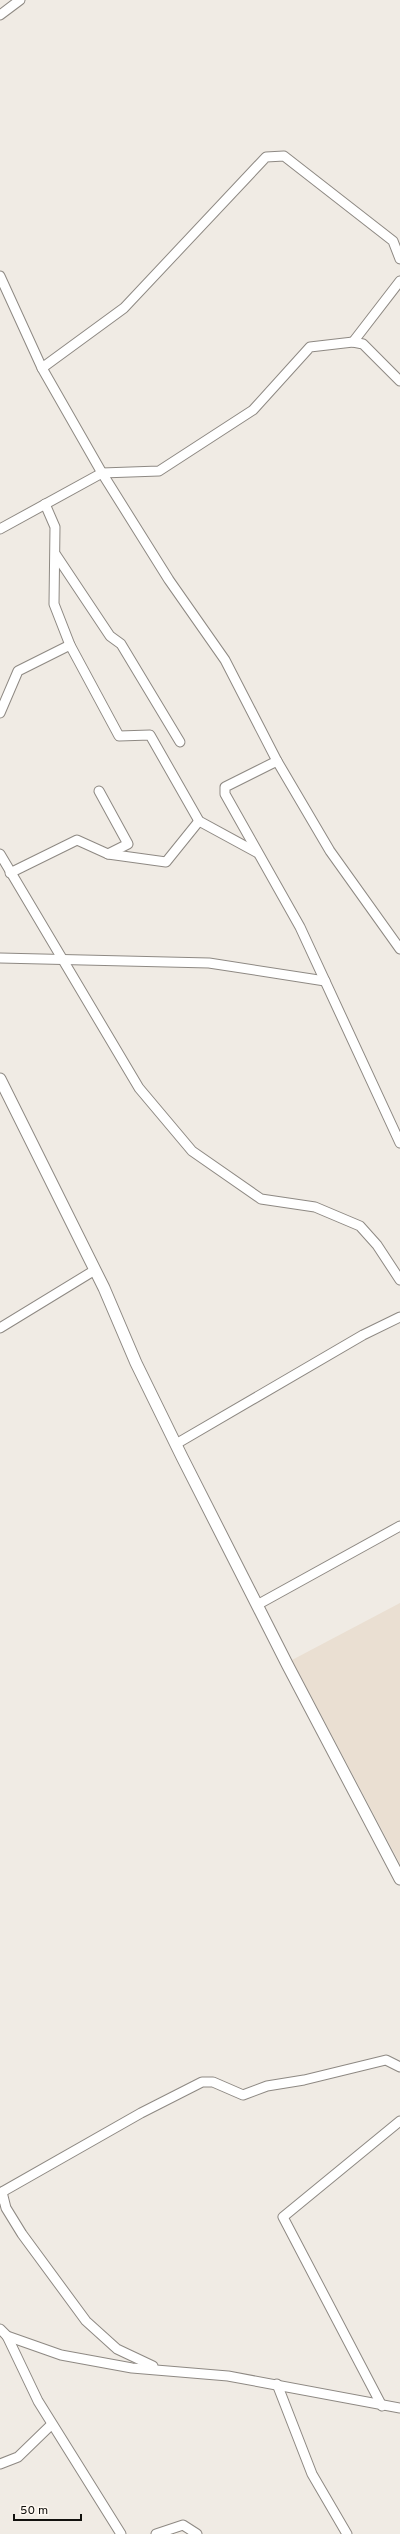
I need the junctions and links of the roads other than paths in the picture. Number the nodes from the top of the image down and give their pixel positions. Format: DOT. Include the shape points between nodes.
graph roads {
  1 [pos="20,0"];
  2 [pos="0,15"];
  3 [pos="400,259"];
  4 [pos="0,276"];
  5 [pos="400,281"];
  6 [pos="353,342"];
  7 [pos="42,368"];
  8 [pos="400,381"];
  9 [pos="102,473"];
  10 [pos="45,504"];
  11 [pos="0,529"];
  12 [pos="56,555"];
  13 [pos="70,645"];
  14 [pos="0,713"];
  15 [pos="180,742"];
  16 [pos="277,762"];
  17 [pos="99,791"];
  18 [pos="199,821"];
  19 [pos="257,853"];
  20 [pos="0,854"];
  21 [pos="108,854"];
  22 [pos="10,873"];
  23 [pos="400,950"];
  24 [pos="0,958"];
  25 [pos="63,959"];
  26 [pos="325,981"];
  27 [pos="0,1079"];
  28 [pos="400,1143"];
  29 [pos="95,1270"];
  30 [pos="400,1280"];
  31 [pos="400,1317"];
  32 [pos="0,1328"];
  33 [pos="176,1444"];
  34 [pos="400,1526"];
  35 [pos="257,1605"];
  36 [pos="400,1879"];
  37 [pos="400,2067"];
  38 [pos="400,2121"];
  39 [pos="1,2193"];
  40 [pos="0,2329"];
  41 [pos="7,2336"];
  42 [pos="161,2370"];
  43 [pos="277,2384"];
  44 [pos="382,2406"];
  45 [pos="400,2408"];
  46 [pos="51,2425"];
  47 [pos="0,2464"];
  48 [pos="121,2534"];
  49 [pos="156,2534"];
  50 [pos="197,2534"];
  51 [pos="347,2534"];
  1 -- 2 [label="street"];
  3 -- 7 [label="street" via="394,241 284,156 266,157 124,308"];
  4 -- 7 [label="street"];
  5 -- 6 [label="street"];
  6 -- 8 [label="street" via="363,344"];
  6 -- 9 [label="street" via="310,348 253,410 159,471"];
  7 -- 9 [label="street"];
  9 -- 10 [label="street"];
  9 -- 16 [label="street" via="169,580 225,660"];
  10 -- 11 [label="street"];
  10 -- 12 [label="street" via="56,527"];
  12 -- 13 [label="street" via="54,604"];
  12 -- 15 [label="street" via="110,636 121,644"];
  13 -- 14 [label="street" via="18,671"];
  13 -- 18 [label="street" via="119,736 150,735"];
  16 -- 19 [label="street" via="225,787 225,794"];
  16 -- 23 [label="street" via="330,851"];
  17 -- 21 [label="street" via="128,844"];
  18 -- 19 [label="street"];
  18 -- 21 [label="street" via="166,862"];
  19 -- 26 [label="street" via="300,927"];
  20 -- 22 [label="street"];
  21 -- 22 [label="street" via="77,840"];
  22 -- 25 [label="street"];
  24 -- 25 [label="street"];
  25 -- 26 [label="street" via="209,963"];
  25 -- 30 [label="street" via="139,1088 192,1151 262,1199 315,1207 360,1226 377,1245"];
  26 -- 28 [label="street"];
  27 -- 29 [label="street"];
  29 -- 32 [label="street"];
  29 -- 33 [label="street"];
  31 -- 33 [label="street" via="363,1335"];
  33 -- 35 [label="street"];
  34 -- 35 [label="street"];
  35 -- 36 [label="street"];
  37 -- 39 [label="street" via="386,2060 304,2080 267,2086 243,2095 213,2082 202,2082 140,2113"];
  38 -- 44 [label="street" via="283,2217"];
  39 -- 42 [label="street" via="6,2208 22,2234 86,2321 117,2349"];
  40 -- 41 [label="street"];
  41 -- 42 [label="street" via="61,2355 132,2368"];
  41 -- 46 [label="street"];
  42 -- 43 [label="street" via="228,2376"];
  43 -- 44 [label="street"];
  43 -- 51 [label="street" via="312,2474"];
  44 -- 45 [label="street"];
  46 -- 47 [label="street" via="18,2456"];
  46 -- 48 [label="street"];
  49 -- 50 [label="street" via="183,2525"];
}
